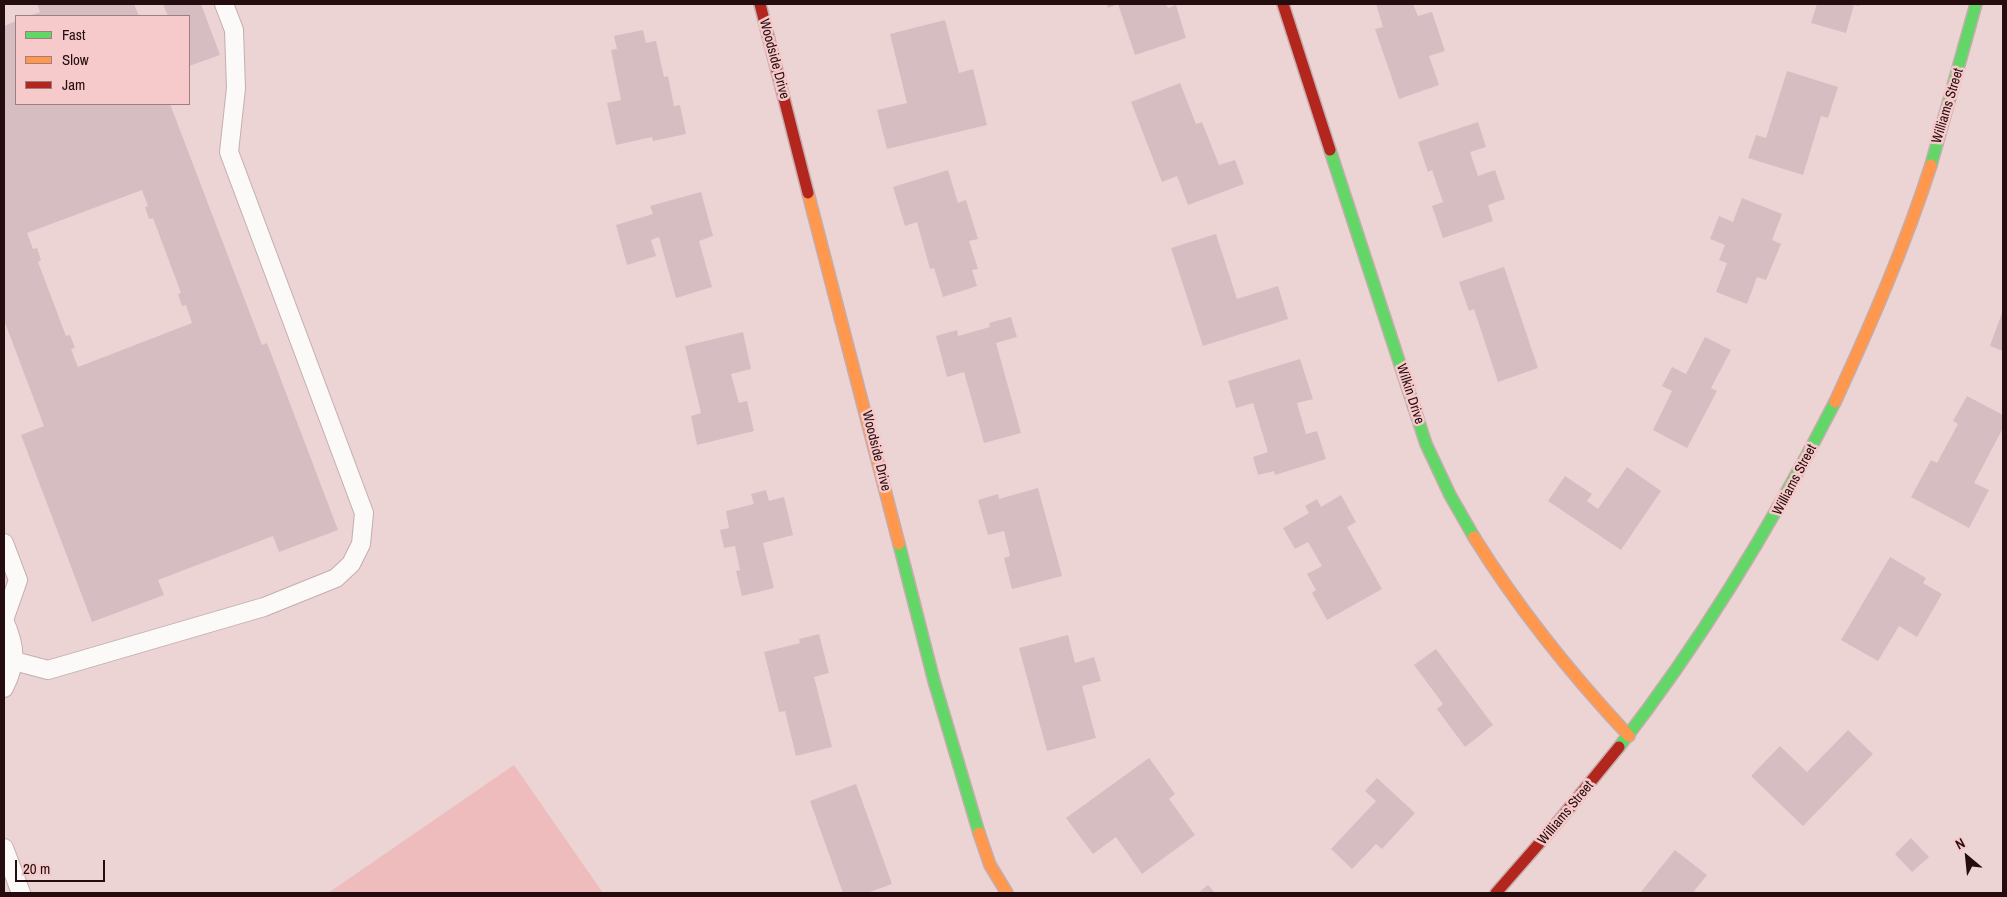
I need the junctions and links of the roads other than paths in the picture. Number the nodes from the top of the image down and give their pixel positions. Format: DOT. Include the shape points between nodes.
graph roads {
  1 [pos="224,4"];
  2 [pos="760,4"];
  3 [pos="1283,4"];
  4 [pos="1976,4"];
  5 [pos="4,543"];
  6 [pos="4,620"];
  7 [pos="14,661"];
  8 [pos="4,688"];
  9 [pos="1629,736"];
  10 [pos="4,848"];
  11 [pos="21,893"];
  12 [pos="1007,893"];
  13 [pos="1496,893"];
  1 -- 7 [label="lane" via="235,40 236,88 229,152 364,513 361,544 351,564 336,578 264,607 48,670"];
  2 -- 12 [label="street, Woodside Drive" via="934,681 971,811 990,865"];
  3 -- 9 [label="street, Wilkin Drive" via="1440,480 1506,584 1592,696"];
  4 -- 9 [label="street, Williams Street" via="1927,175 1897,262 1856,360 1760,544 1687,656"];
  5 -- 6 [label="lane" via="18,580"];
  6 -- 7 [label="lane" via="11,637"];
  7 -- 8 [label="lane"];
  9 -- 13 [label="street, Williams Street" via="1550,834"];
  10 -- 11 [label="lane"];
}
